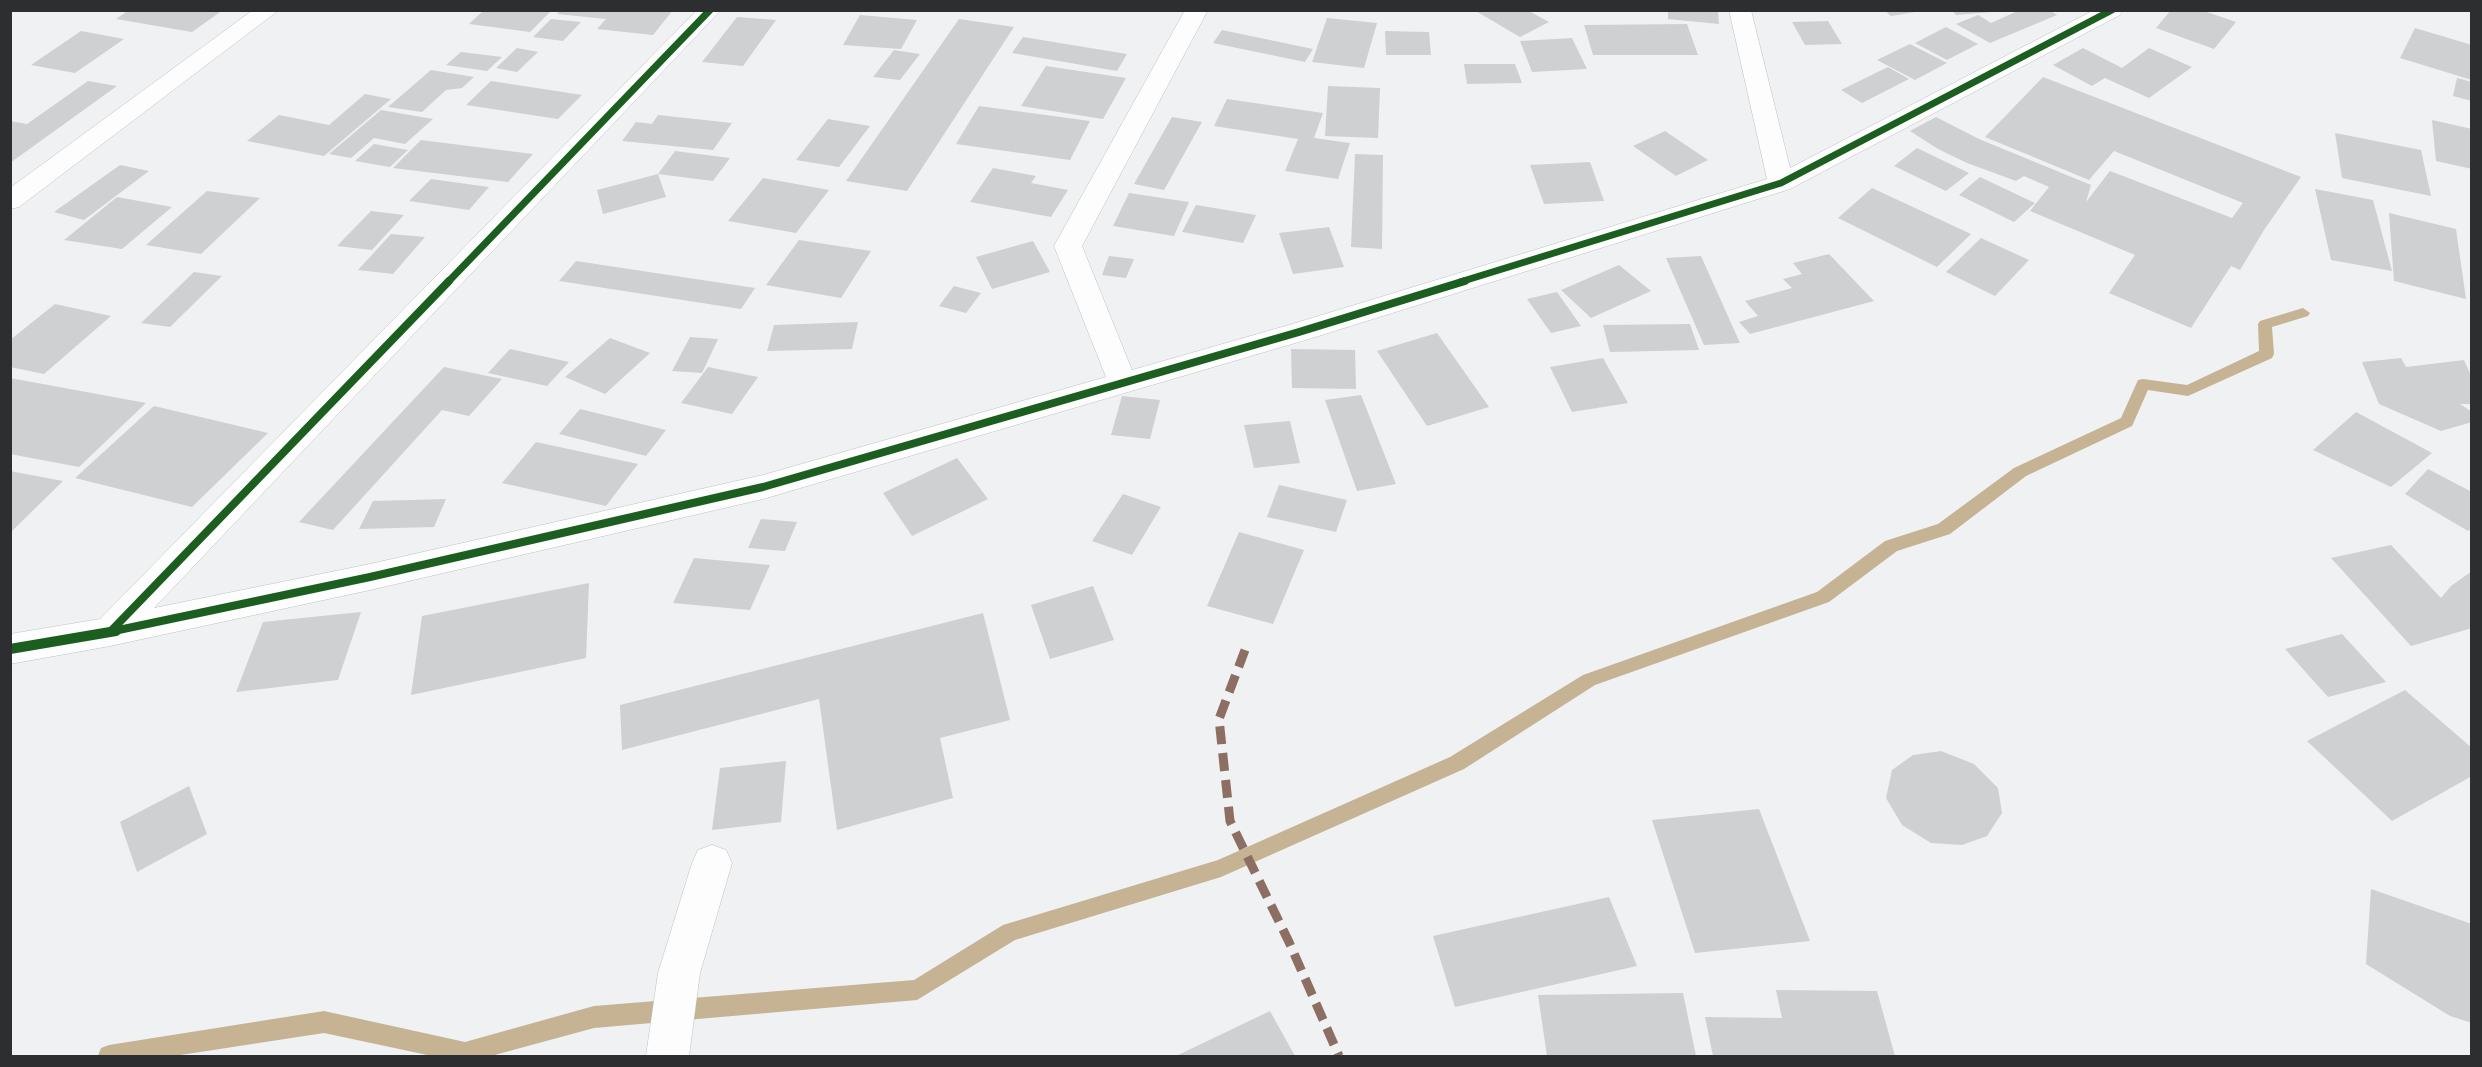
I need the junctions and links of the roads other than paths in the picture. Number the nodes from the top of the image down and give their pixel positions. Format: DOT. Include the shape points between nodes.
graph roads {
  1 [pos="268,10"];
  2 [pos="710,10"];
  3 [pos="1197,10"];
  4 [pos="1740,10"];
  5 [pos="2112,10"];
  6 [pos="1781,183"];
  7 [pos="10,201"];
  8 [pos="1123,383"];
  9 [pos="110,632"];
  10 [pos="10,649"];
  11 [pos="712,863"];
  12 [pos="667,1056"];
  1 -- 7 [label="street"];
  2 -- 9 [label="street"];
  3 -- 8 [label="street" via="1068,246"];
  4 -- 6 [label="street"];
  5 -- 6 [label="street"];
  6 -- 8 [label="street"];
  8 -- 9 [label="street" via="763,487"];
  9 -- 10 [label="street"];
  11 -- 12 [label="street" via="679,973"];
}
